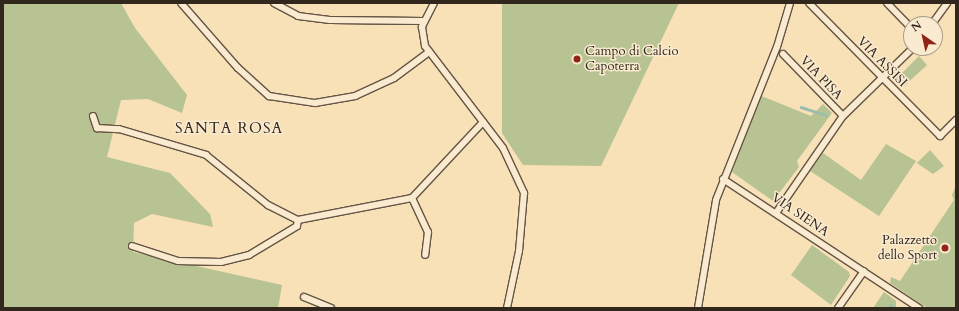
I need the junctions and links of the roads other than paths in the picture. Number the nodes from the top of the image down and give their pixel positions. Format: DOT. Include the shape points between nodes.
graph roads {
  1 [pos="181,3"];
  2 [pos="274,3"];
  3 [pos="434,3"];
  4 [pos="790,3"];
  5 [pos="809,3"];
  6 [pos="887,3"];
  7 [pos="947,3"];
  8 [pos="938,16"];
  9 [pos="903,20"];
  10 [pos="424,21"];
  11 [pos="429,52"];
  12 [pos="783,54"];
  13 [pos="905,56"];
  14 [pos="883,78"];
  15 [pos="93,116"];
  16 [pos="843,116"];
  17 [pos="956,120"];
  18 [pos="483,122"];
  19 [pos="723,179"];
  20 [pos="412,198"];
  21 [pos="776,213"];
  22 [pos="298,220"];
  23 [pos="132,246"];
  24 [pos="425,254"];
  25 [pos="864,272"];
  26 [pos="304,297"];
  27 [pos="331,308"];
  28 [pos="507,308"];
  29 [pos="698,308"];
  30 [pos="838,308"];
  31 [pos="919,308"];
  1 -- 11 [label="street" via="238,68 269,96 315,103 355,96 394,78"];
  2 -- 10 [label="street" via="298,16 330,20"];
  3 -- 10 [label="street"];
  4 -- 19 [label="street" via="777,48"];
  5 -- 14 [label="street, VIA ASSISI"];
  6 -- 9 [label="street"];
  7 -- 8 [label="street"];
  10 -- 11 [label="street" via="422,40"];
  11 -- 18 [label="street"];
  12 -- 16 [label="street, VIA PISA"];
  13 -- 14 [label="street"];
  14 -- 16 [label="street"];
  14 -- 17 [label="street, VIA ASSISI" via="940,136"];
  15 -- 22 [label="street" via="97,128 119,129 206,154 268,205"];
  16 -- 21 [label="street"];
  18 -- 20 [label="street"];
  18 -- 28 [label="street" via="503,148 524,193 520,251"];
  19 -- 21 [label="street, VIA SIENA"];
  19 -- 29 [label="street" via="716,200"];
  20 -- 22 [label="street"];
  20 -- 24 [label="street" via="428,232"];
  21 -- 25 [label="street, VIA SIENA"];
  22 -- 23 [label="street" via="297,226 249,255 220,262 178,261"];
  25 -- 30 [label="street"];
  25 -- 31 [label="street, VIA SIENA"];
  26 -- 27 [label="street"];
}
